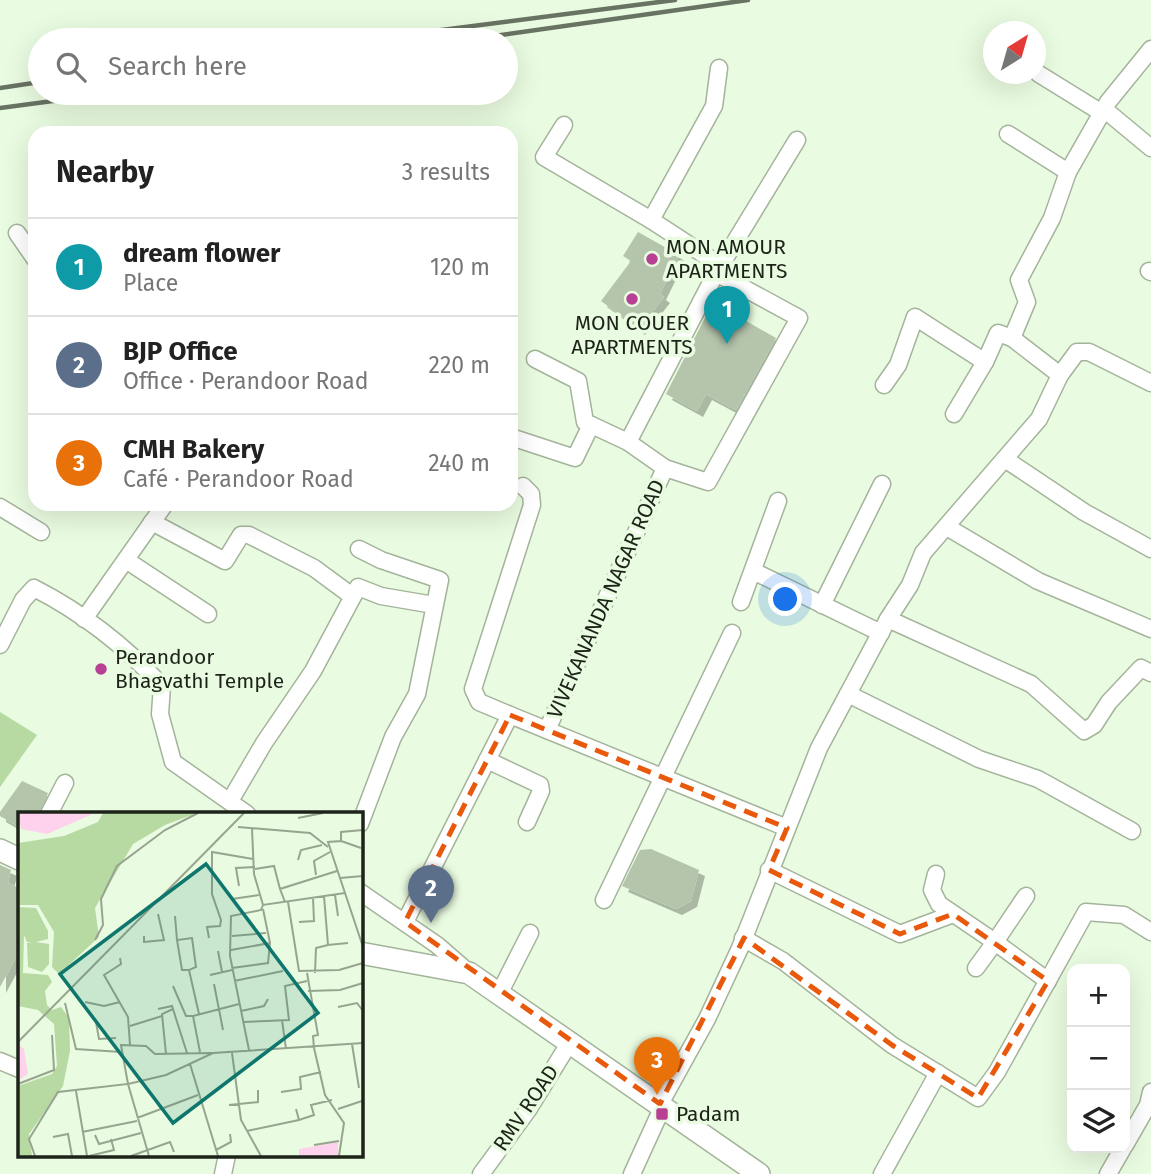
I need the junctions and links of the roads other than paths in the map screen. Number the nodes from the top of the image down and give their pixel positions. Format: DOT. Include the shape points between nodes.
graph roads {
  1 [pos="1151,49"];
  2 [pos="719,68"];
  3 [pos="1046,78"];
  4 [pos="1103,111"];
  5 [pos="564,125"];
  6 [pos="1008,134"];
  7 [pos="797,140"];
  8 [pos="1151,148"];
  9 [pos="1068,172"];
  10 [pos="651,220"];
  11 [pos="17,233"];
  12 [pos="28,249"];
  13 [pos="718,269"];
  14 [pos="1012,338"];
  15 [pos="536,359"];
  16 [pos="985,362"];
  17 [pos="1060,375"];
  18 [pos="1151,383"];
  19 [pos="884,385"];
  20 [pos="954,414"];
  21 [pos="591,425"];
  22 [pos="518,440"];
  23 [pos="628,442"];
  24 [pos="1005,459"];
  25 [pos="665,468"];
  26 [pos="882,484"];
  27 [pos="523,486"];
  28 [pos="778,501"];
  29 [pos="0,507"];
  30 [pos="160,511"];
  31 [pos="152,522"];
  32 [pos="947,527"];
  33 [pos="41,532"];
  34 [pos="359,549"];
  35 [pos="1151,549"];
  36 [pos="126,560"];
  37 [pos="752,571"];
  38 [pos="352,596"];
  39 [pos="741,602"];
  40 [pos="434,605"];
  41 [pos="822,605"];
  42 [pos="208,614"];
  43 [pos="84,619"];
  44 [pos="5,620"];
  45 [pos="884,626"];
  46 [pos="1151,629"];
  47 [pos="732,633"];
  48 [pos="0,645"];
  49 [pos="1151,673"];
  50 [pos="848,694"];
  51 [pos="510,715"];
  52 [pos="547,730"];
  53 [pos="487,760"];
  54 [pos="662,776"];
  55 [pos="65,783"];
  56 [pos="230,801"];
  57 [pos="50,812"];
  58 [pos="244,812"];
  59 [pos="362,819"];
  60 [pos="527,822"];
  61 [pos="787,828"];
  62 [pos="1132,831"];
  63 [pos="0,850"];
  64 [pos="18,859"];
  65 [pos="769,870"];
  66 [pos="936,874"];
  67 [pos="362,893"];
  68 [pos="1026,896"];
  69 [pos="604,900"];
  70 [pos="953,914"];
  71 [pos="405,922"];
  72 [pos="1151,932"];
  73 [pos="530,933"];
  74 [pos="743,938"];
  75 [pos="995,942"];
  76 [pos="362,953"];
  77 [pos="976,968"];
  78 [pos="469,973"];
  79 [pos="1048,981"];
  80 [pos="500,992"];
  81 [pos="570,1042"];
  82 [pos="0,1061"];
  83 [pos="18,1069"];
  84 [pos="938,1073"];
  85 [pos="1151,1092"];
  86 [pos="662,1105"];
  87 [pos="1130,1136"];
  88 [pos="1120,1153"];
  89 [pos="227,1156"];
  90 [pos="223,1174"];
  91 [pos="481,1174"];
  92 [pos="632,1174"];
  93 [pos="759,1174"];
  94 [pos="882,1174"];
  95 [pos="1108,1174"];
  1 -- 4 [label="street"];
  2 -- 10 [label="street" via="714,106"];
  3 -- 4 [label="street"];
  4 -- 8 [label="street"];
  4 -- 9 [label="street"];
  5 -- 10 [label="street" via="544,157"];
  6 -- 9 [label="street"];
  7 -- 13 [label="street"];
  9 -- 14 [label="street" via="1052,218 1019,280 1027,302"];
  10 -- 13 [label="street"];
  11 -- 12 [label="street"];
  13 -- 23 [label="street"];
  13 -- 25 [label="street, VIVEKANANDA NAGAR ROAD" via="799,318 708,482"];
  14 -- 16 [label="street" via="998,333"];
  14 -- 17 [label="street"];
  15 -- 21 [label="street" via="578,381 585,422"];
  16 -- 19 [label="street" via="915,317 898,365"];
  16 -- 20 [label="street"];
  17 -- 18 [label="street" via="1077,352 1088,352"];
  17 -- 24 [label="street" via="1039,419"];
  21 -- 22 [label="street" via="576,458"];
  21 -- 23 [label="street, VIVEKANANDA NAGAR ROAD"];
  23 -- 25 [label="street, VIVEKANANDA NAGAR ROAD"];
  24 -- 32 [label="street"];
  24 -- 35 [label="street" via="1084,512"];
  25 -- 52 [label="street, VIVEKANANDA NAGAR ROAD"];
  26 -- 41 [label="street"];
  27 -- 51 [label="street" via="531,494 532,505 473,689 480,702"];
  28 -- 37 [label="street"];
  29 -- 33 [label="street"];
  30 -- 31 [label="street"];
  31 -- 36 [label="street"];
  31 -- 38 [label="street" via="225,561 237,538 249,535 314,568"];
  32 -- 45 [label="street" via="923,553 910,585"];
  32 -- 46 [label="street" via="1038,581"];
  34 -- 40 [label="street" via="440,580"];
  36 -- 42 [label="street"];
  36 -- 43 [label="street"];
  37 -- 39 [label="street"];
  37 -- 41 [label="street"];
  38 -- 40 [label="street" via="358,587"];
  38 -- 56 [label="street" via="313,671"];
  40 -- 59 [label="street" via="417,694 393,737"];
  41 -- 45 [label="street"];
  43 -- 44 [label="street" via="34,588"];
  43 -- 56 [label="street" via="162,686 160,714 173,761"];
  44 -- 48 [label="street"];
  45 -- 49 [label="street" via="1031,684 1084,731 1142,668"];
  45 -- 50 [label="street"];
  47 -- 54 [label="street"];
  50 -- 61 [label="street" via="819,748"];
  50 -- 62 [label="street" via="979,759 1038,779"];
  51 -- 52 [label="street"];
  51 -- 53 [label="street"];
  52 -- 54 [label="street"];
  53 -- 60 [label="street" via="540,785"];
  53 -- 71 [label="street"];
  54 -- 61 [label="street"];
  54 -- 69 [label="street"];
  55 -- 57 [label="street"];
  56 -- 58 [label="street"];
  61 -- 65 [label="street"];
  63 -- 64 [label="main road"];
  65 -- 70 [label="street" via="900,934"];
  65 -- 74 [label="street"];
  66 -- 70 [label="street" via="932,890 939,904"];
  67 -- 71 [label="street"];
  68 -- 75 [label="street"];
  70 -- 75 [label="street"];
  71 -- 78 [label="street"];
  72 -- 79 [label="street" via="1124,915 1086,912"];
  73 -- 80 [label="street"];
  74 -- 84 [label="street" via="783,961 892,1045"];
  74 -- 86 [label="street"];
  75 -- 77 [label="street"];
  75 -- 79 [label="street"];
  76 -- 78 [label="main road"];
  78 -- 80 [label="main road"];
  79 -- 84 [label="street" via="978,1098"];
  80 -- 81 [label="main road"];
  81 -- 86 [label="main road"];
  81 -- 91 [label="street, RMV ROAD"];
  82 -- 83 [label="street"];
  84 -- 94 [label="street"];
  85 -- 87 [label="street"];
  86 -- 92 [label="street"];
  86 -- 93 [label="main road"];
  88 -- 95 [label="street"];
  89 -- 90 [label="street"];
}
